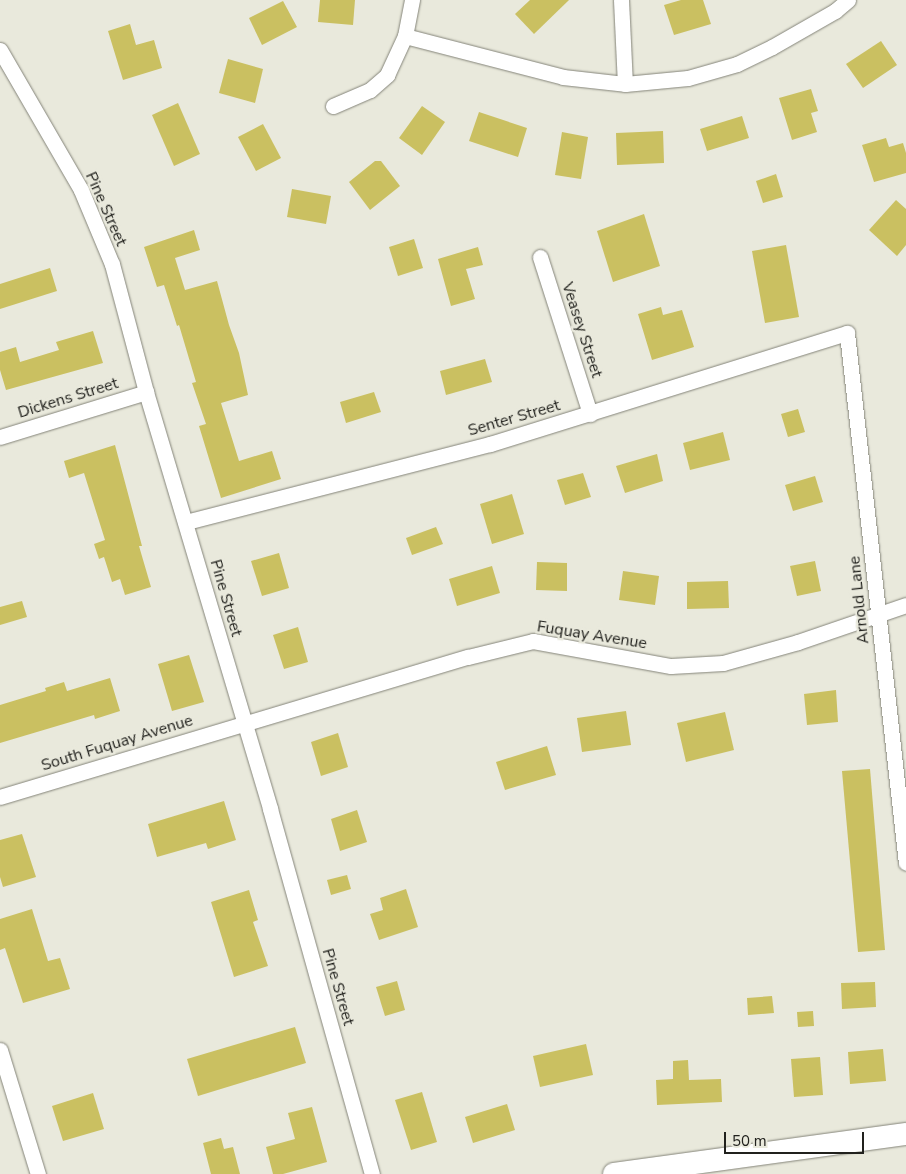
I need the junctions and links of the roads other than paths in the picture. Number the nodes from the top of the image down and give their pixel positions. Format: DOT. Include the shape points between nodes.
graph roads {
  1 [pos="412,0"];
  2 [pos="620,0"];
  3 [pos="848,0"];
  4 [pos="405,36"];
  5 [pos="0,50"];
  6 [pos="624,84"];
  7 [pos="333,106"];
  8 [pos="540,257"];
  9 [pos="847,334"];
  10 [pos="146,392"];
  11 [pos="590,414"];
  12 [pos="0,437"];
  13 [pos="186,522"];
  14 [pos="906,605"];
  15 [pos="878,614"];
  16 [pos="244,724"];
  17 [pos="0,797"];
  18 [pos="906,864"];
  19 [pos="0,1050"];
  20 [pos="906,1134"];
  21 [pos="38,1174"];
  22 [pos="372,1174"];
  23 [pos="614,1174"];
  1 -- 4 [label="street"];
  2 -- 6 [label="street"];
  3 -- 6 [label="street" via="827,16 737,64 688,78"];
  4 -- 6 [label="street" via="563,77"];
  4 -- 7 [label="street" via="387,75 370,90"];
  5 -- 10 [label="street, Pine Street" via="81,190 112,264"];
  8 -- 11 [label="street, Veasey Street"];
  9 -- 11 [label="street, Senter Street"];
  9 -- 15 [label="street, Arnold Lane"];
  10 -- 12 [label="street, Dickens Street"];
  10 -- 13 [label="street, Pine Street"];
  11 -- 13 [label="street, Senter Street" via="490,444"];
  13 -- 16 [label="street, Pine Street"];
  14 -- 15 [label="street, Fuquay Avenue"];
  15 -- 16 [label="street, Fuquay Avenue" via="798,642 723,662 670,666 533,641 468,657"];
  15 -- 18 [label="street, Arnold Lane"];
  16 -- 17 [label="street, South Fuquay Avenue"];
  16 -- 22 [label="street, Pine Street"];
  19 -- 21 [label="street"];
  20 -- 23 [label="main road"];
}
